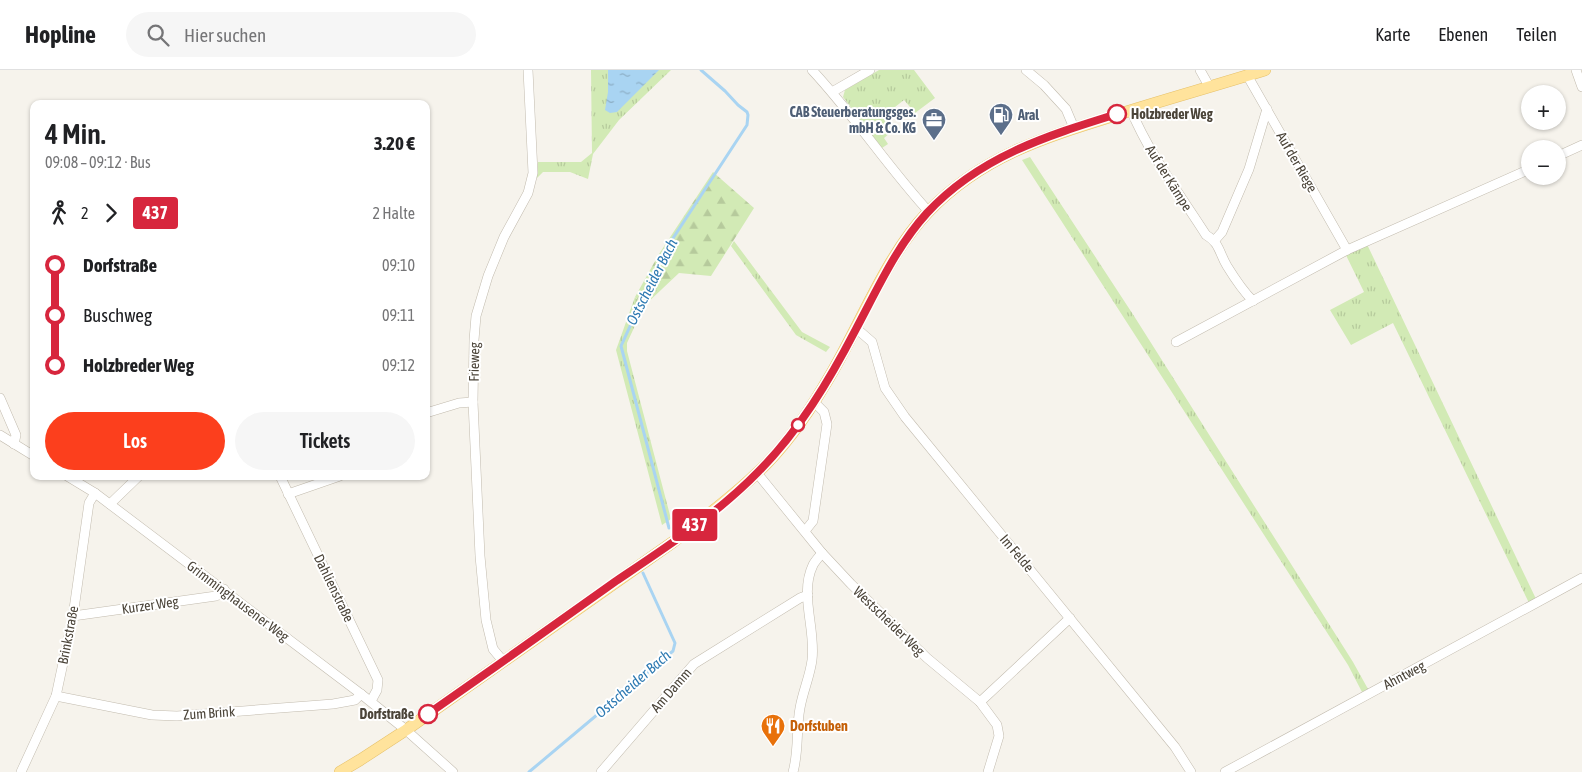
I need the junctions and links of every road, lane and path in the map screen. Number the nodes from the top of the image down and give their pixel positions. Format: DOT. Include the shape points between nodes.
graph roads {
  1 [pos="528,70"];
  2 [pos="812,70"];
  3 [pos="870,70"];
  4 [pos="1026,70"];
  5 [pos="1200,70"];
  6 [pos="1265,70"];
  7 [pos="1576,70"];
  8 [pos="1248,76"];
  9 [pos="1209,86"];
  10 [pos="1582,87"];
  11 [pos="832,92"];
  12 [pos="1267,109"];
  13 [pos="1131,110"];
  14 [pos="1074,128"];
  15 [pos="1582,145"];
  16 [pos="1566,152"];
  17 [pos="1521,173"];
  18 [pos="929,212"];
  19 [pos="1215,240"];
  20 [pos="1347,250"];
  21 [pos="1253,301"];
  22 [pos="857,329"];
  23 [pos="1176,342"];
  24 [pos="0,398"];
  25 [pos="474,402"];
  26 [pos="814,402"];
  27 [pos="430,412"];
  28 [pos="0,435"];
  29 [pos="14,444"];
  30 [pos="30,454"];
  31 [pos="757,473"];
  32 [pos="74,480"];
  33 [pos="135,480"];
  34 [pos="282,480"];
  35 [pos="328,480"];
  36 [pos="96,493"];
  37 [pos="288,494"];
  38 [pos="110,504"];
  39 [pos="805,531"];
  40 [pos="822,553"];
  41 [pos="1582,578"];
  42 [pos="224,589"];
  43 [pos="808,595"];
  44 [pos="73,616"];
  45 [pos="1070,618"];
  46 [pos="503,662"];
  47 [pos="361,694"];
  48 [pos="56,696"];
  49 [pos="370,701"];
  50 [pos="980,702"];
  51 [pos="406,730"];
  52 [pos="21,772"];
  53 [pos="340,772"];
  54 [pos="453,772"];
  55 [pos="601,772"];
  56 [pos="793,772"];
  57 [pos="988,772"];
  58 [pos="1191,772"];
  59 [pos="1225,772"];
  1 -- 25 [label="street, Frieweg" via="533,173 528,193 504,237 488,276 476,316"];
  2 -- 11 [label="street"];
  3 -- 11 [label="street"];
  4 -- 14 [label="street" via="1066,109"];
  5 -- 9 [label="street"];
  6 -- 8 [label="main road"];
  7 -- 10 [label="street"];
  8 -- 9 [label="main road"];
  8 -- 12 [label="street, Auf der Riege"];
  9 -- 13 [label="main road"];
  11 -- 18 [label="street"];
  12 -- 19 [label="street" via="1248,169 1222,232"];
  12 -- 20 [label="street, Auf der Riege"];
  13 -- 14 [label="main road"];
  13 -- 19 [label="street, Auf der Kämpe" via="1139,130 1206,235"];
  14 -- 18 [label="main road" via="1035,141 996,160 960,184"];
  15 -- 16 [label="street"];
  17 -- 20 [label="street"];
  18 -- 22 [label="main road" via="896,256"];
  19 -- 21 [label="street, Auf der Kämpe" via="1243,292"];
  20 -- 21 [label="street"];
  21 -- 23 [label="street"];
  22 -- 26 [label="main road"];
  22 -- 45 [label="street, Im Felde" via="872,342 885,388 905,417"];
  24 -- 29 [label="street" via="16,435"];
  25 -- 27 [label="street"];
  25 -- 46 [label="street, Frieweg" via="486,620 493,649"];
  26 -- 31 [label="main road" via="796,429"];
  26 -- 39 [label="street" via="824,412 827,424 812,521"];
  28 -- 29 [label="street"];
  29 -- 30 [label="street"];
  31 -- 39 [label="street, Westscheider Weg"];
  31 -- 46 [label="main road" via="673,542"];
  32 -- 36 [label="street, Grimminghausener Weg"];
  33 -- 38 [label="street"];
  34 -- 37 [label="street, Dahlienstraße"];
  35 -- 37 [label="street"];
  36 -- 38 [label="street, Grimminghausener Weg"];
  36 -- 44 [label="street, Brinkstraße" via="89,503"];
  37 -- 49 [label="street, Dahlienstraße" via="378,680 377,690"];
  38 -- 42 [label="street, Grimminghausener Weg"];
  39 -- 40 [label="street, Westscheider Weg"];
  40 -- 43 [label="street" via="813,565"];
  40 -- 50 [label="street, Westscheider Weg" via="921,652"];
  41 -- 59 [label="street, Ahntweg"];
  42 -- 44 [label="street, Kurzer Weg" via="216,596"];
  42 -- 47 [label="street, Grimminghausener Weg"];
  43 -- 55 [label="street, Am Damm" via="694,664"];
  43 -- 56 [label="street" via="812,660 799,709 797,758"];
  44 -- 48 [label="street, Brinkstraße"];
  45 -- 50 [label="street"];
  45 -- 58 [label="street, Im Felde" via="1175,747"];
  46 -- 51 [label="main road"];
  47 -- 48 [label="street, Zum Brink" via="355,700 333,704 177,716 152,715"];
  47 -- 49 [label="street, Grimminghausener Weg"];
  48 -- 52 [label="street, Brinkstraße"];
  49 -- 51 [label="street, Grimminghausener Weg"];
  50 -- 57 [label="street, Westscheider Weg" via="996,725 999,736"];
  51 -- 53 [label="main road"];
  51 -- 54 [label="street"];
}
